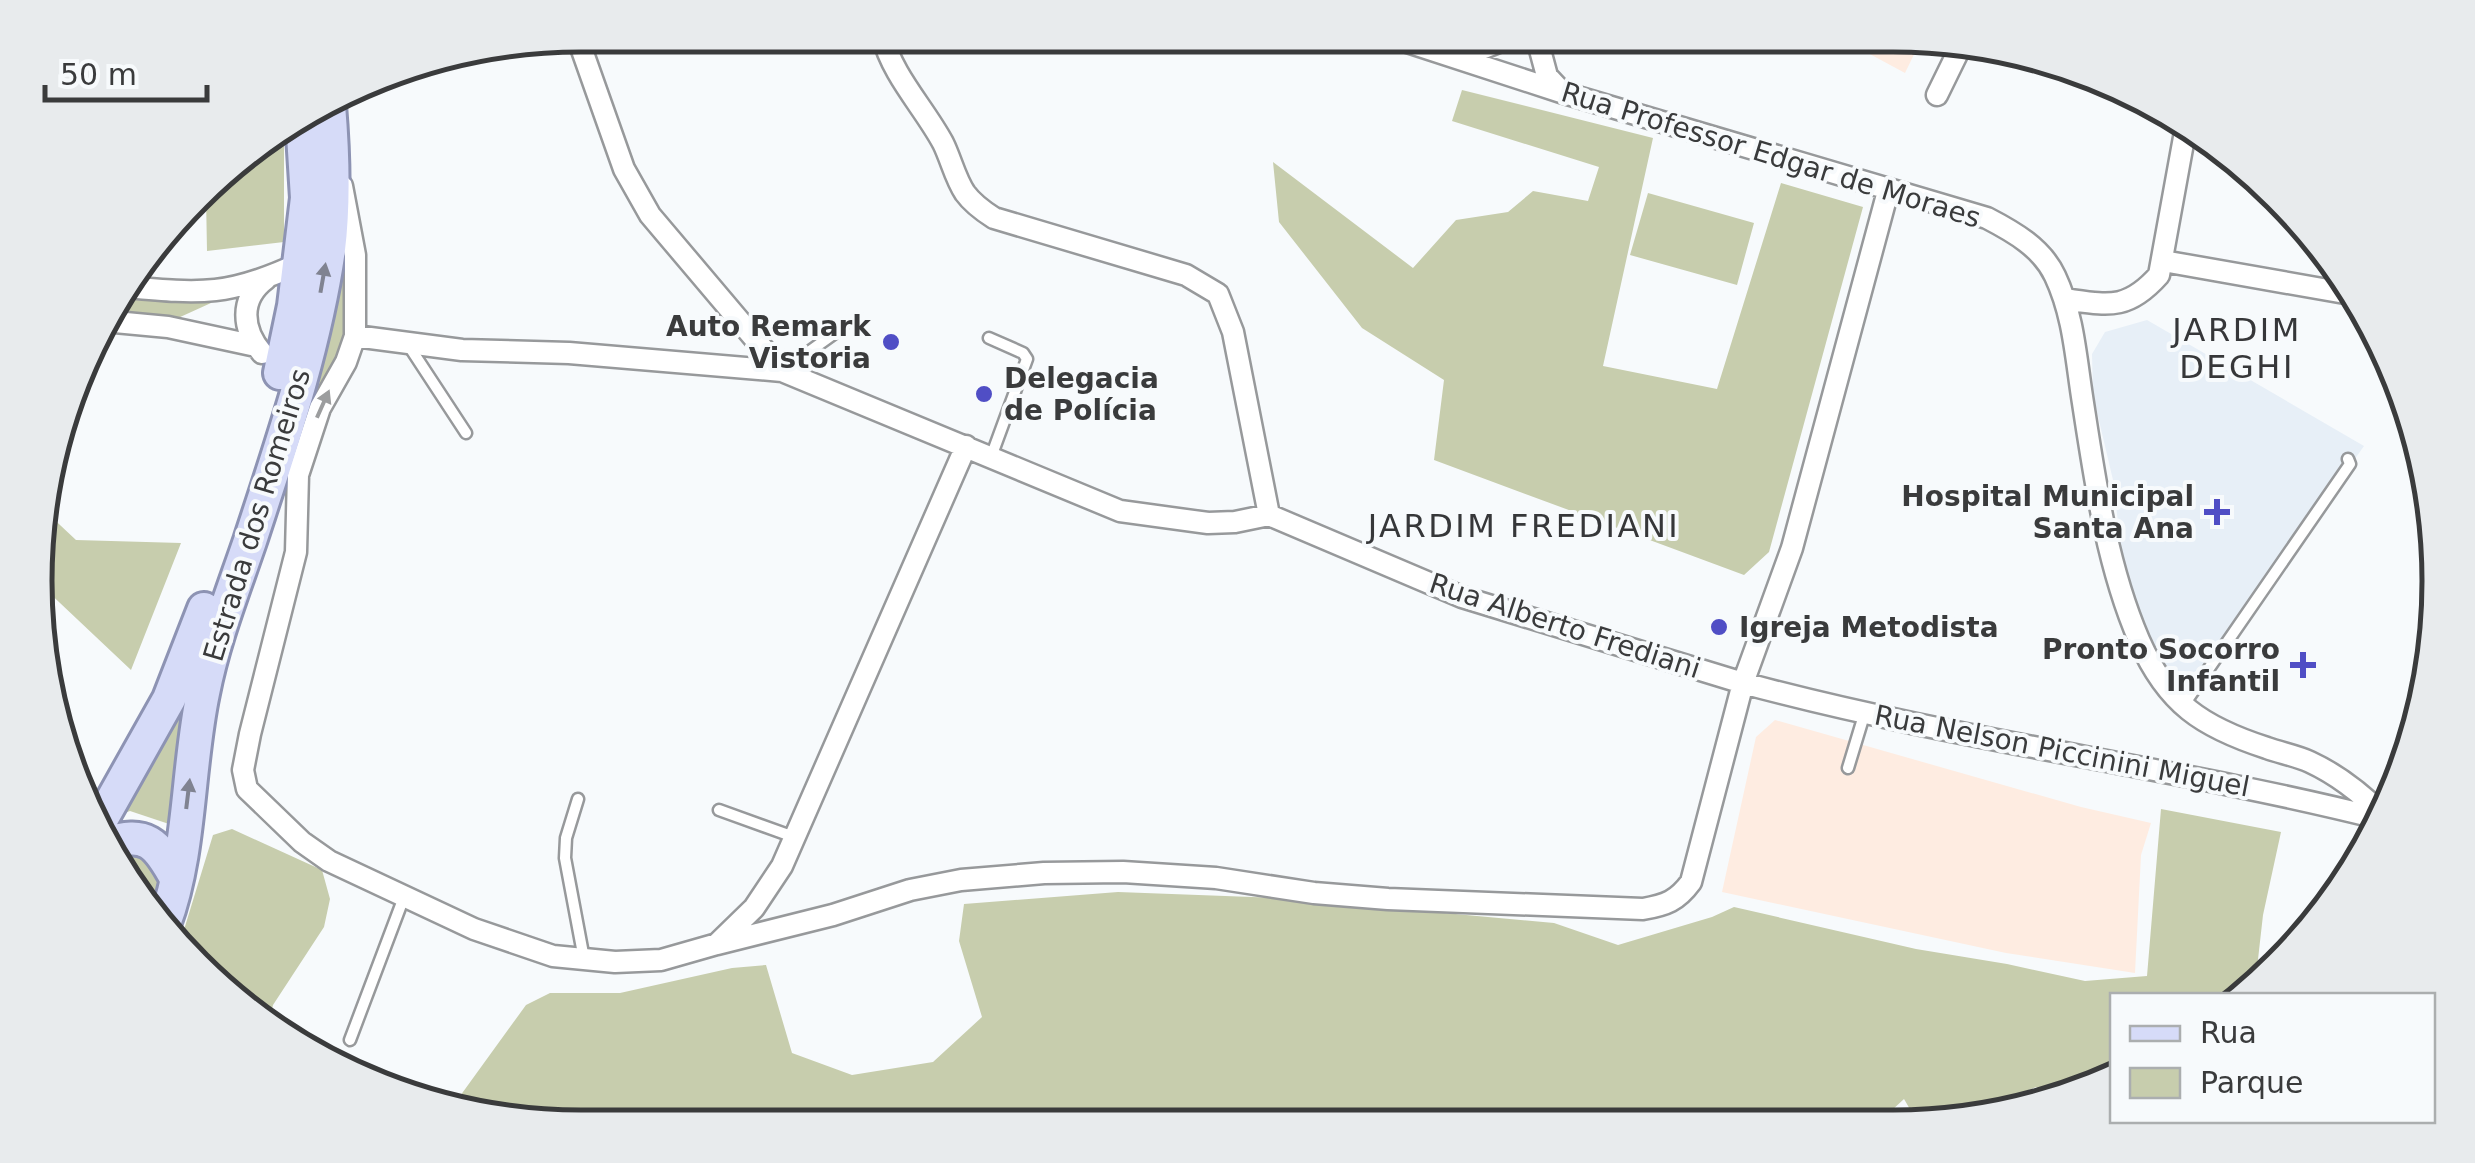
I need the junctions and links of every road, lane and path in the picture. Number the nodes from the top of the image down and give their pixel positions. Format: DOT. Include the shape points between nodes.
graph roads {
  1 [pos="583,52"];
  2 [pos="887,52"];
  3 [pos="1440,52"];
  4 [pos="1541,52"];
  5 [pos="1956,56"];
  6 [pos="1564,93"];
  7 [pos="1937,95"];
  8 [pos="330,116"];
  9 [pos="303,132"];
  10 [pos="2184,140"];
  11 [pos="333,162"];
  12 [pos="1888,190"];
  13 [pos="2163,261"];
  14 [pos="300,263"];
  15 [pos="268,278"];
  16 [pos="142,288"];
  17 [pos="2335,291"];
  18 [pos="2064,299"];
  19 [pos="121,322"];
  20 [pos="842,328"];
  21 [pos="354,336"];
  22 [pos="990,338"];
  23 [pos="407,342"];
  24 [pos="256,346"];
  25 [pos="782,372"];
  26 [pos="280,374"];
  27 [pos="466,433"];
  28 [pos="966,446"];
  29 [pos="991,457"];
  30 [pos="2348,459"];
  31 [pos="298,474"];
  32 [pos="265,496"];
  33 [pos="1269,515"];
  34 [pos="1743,682"];
  35 [pos="2183,707"];
  36 [pos="1865,712"];
  37 [pos="1848,768"];
  38 [pos="578,799"];
  39 [pos="2372,807"];
  40 [pos="718,810"];
  41 [pos="106,812"];
  42 [pos="2369,814"];
  43 [pos="794,837"];
  44 [pos="120,841"];
  45 [pos="176,878"];
  46 [pos="404,896"];
  47 [pos="168,911"];
  48 [pos="717,944"];
  49 [pos="584,959"];
  50 [pos="350,1040"];
  1 -- 25 [label="street" via="624,169 650,215"];
  2 -- 33 [label="street" via="977,208 1186,276 1218,294 1232,332"];
  3 -- 6 [label="street, Rua Professor Edgar de Moraes"];
  4 -- 6 [label="street" via="1547,76"];
  5 -- 7 [label="street"];
  6 -- 12 [label="street, Rua Professor Edgar de Moraes"];
  8 -- 11 [label="main road, Estrada dos Romeiros"];
  9 -- 14 [label="main road, Estrada dos Romeiros" via="307,198"];
  10 -- 13 [label="street"];
  11 -- 21 [label="street" via="352,224"];
  32 -- 11 [label="main road, Estrada dos Romeiros, one-way" via="318,306"];
  12 -- 18 [label="street, Rua Professor Edgar de Moraes" via="2013,231 2039,253"];
  12 -- 34 [label="street" via="1792,548"];
  13 -- 17 [label="street"];
  13 -- 18 [label="street" via="2159,275 2129,301"];
  14 -- 15 [label="street"];
  14 -- 26 [label="main road, Estrada dos Romeiros"];
  15 -- 16 [label="street" via="212,293"];
  15 -- 24 [label="street" via="256,287 245,316"];
  18 -- 35 [label="street, Rua Professor Edgar de Moraes" via="2118,581 2156,676"];
  19 -- 24 [label="street"];
  20 -- 25 [label="lane"];
  21 -- 23 [label="street"];
  31 -- 21 [label="street, one-way"];
  22 -- 29 [label="lane" via="1027,359"];
  23 -- 25 [label="street"];
  23 -- 27 [label="lane"];
  24 -- 26 [label="street"];
  25 -- 28 [label="street"];
  26 -- 41 [label="main road, Estrada dos Romeiros" via="192,647"];
  28 -- 29 [label="street"];
  28 -- 43 [label="street"];
  29 -- 33 [label="street" via="1120,510 1208,522"];
  30 -- 35 [label="lane"];
  31 -- 32 [label="street"];
  31 -- 46 [label="street" via="294,564 250,734 243,770 248,790 329,861"];
  45 -- 32 [label="main road, Estrada dos Romeiros, one-way" via="202,694"];
  33 -- 34 [label="street, Rua Alberto Frediani" via="1462,597"];
  34 -- 36 [label="street, Rua Nelson Piccinini Miguel"];
  34 -- 48 [label="street" via="1692,882 1666,905 1388,899 1216,878 1044,873 910,890"];
  35 -- 39 [label="street, Rua Professor Edgar de Moraes" via="2223,732 2330,772"];
  36 -- 37 [label="lane"];
  36 -- 42 [label="street, Rua Nelson Piccinini Miguel"];
  38 -- 49 [label="lane" via="566,858"];
  40 -- 43 [label="lane"];
  43 -- 48 [label="street" via="754,908"];
  44 -- 45 [label="main road" via="147,840"];
  45 -- 47 [label="main road, Estrada dos Romeiros"];
  46 -- 49 [label="street" via="474,929 553,956"];
  46 -- 50 [label="lane"];
  48 -- 49 [label="street" via="661,960"];
}
